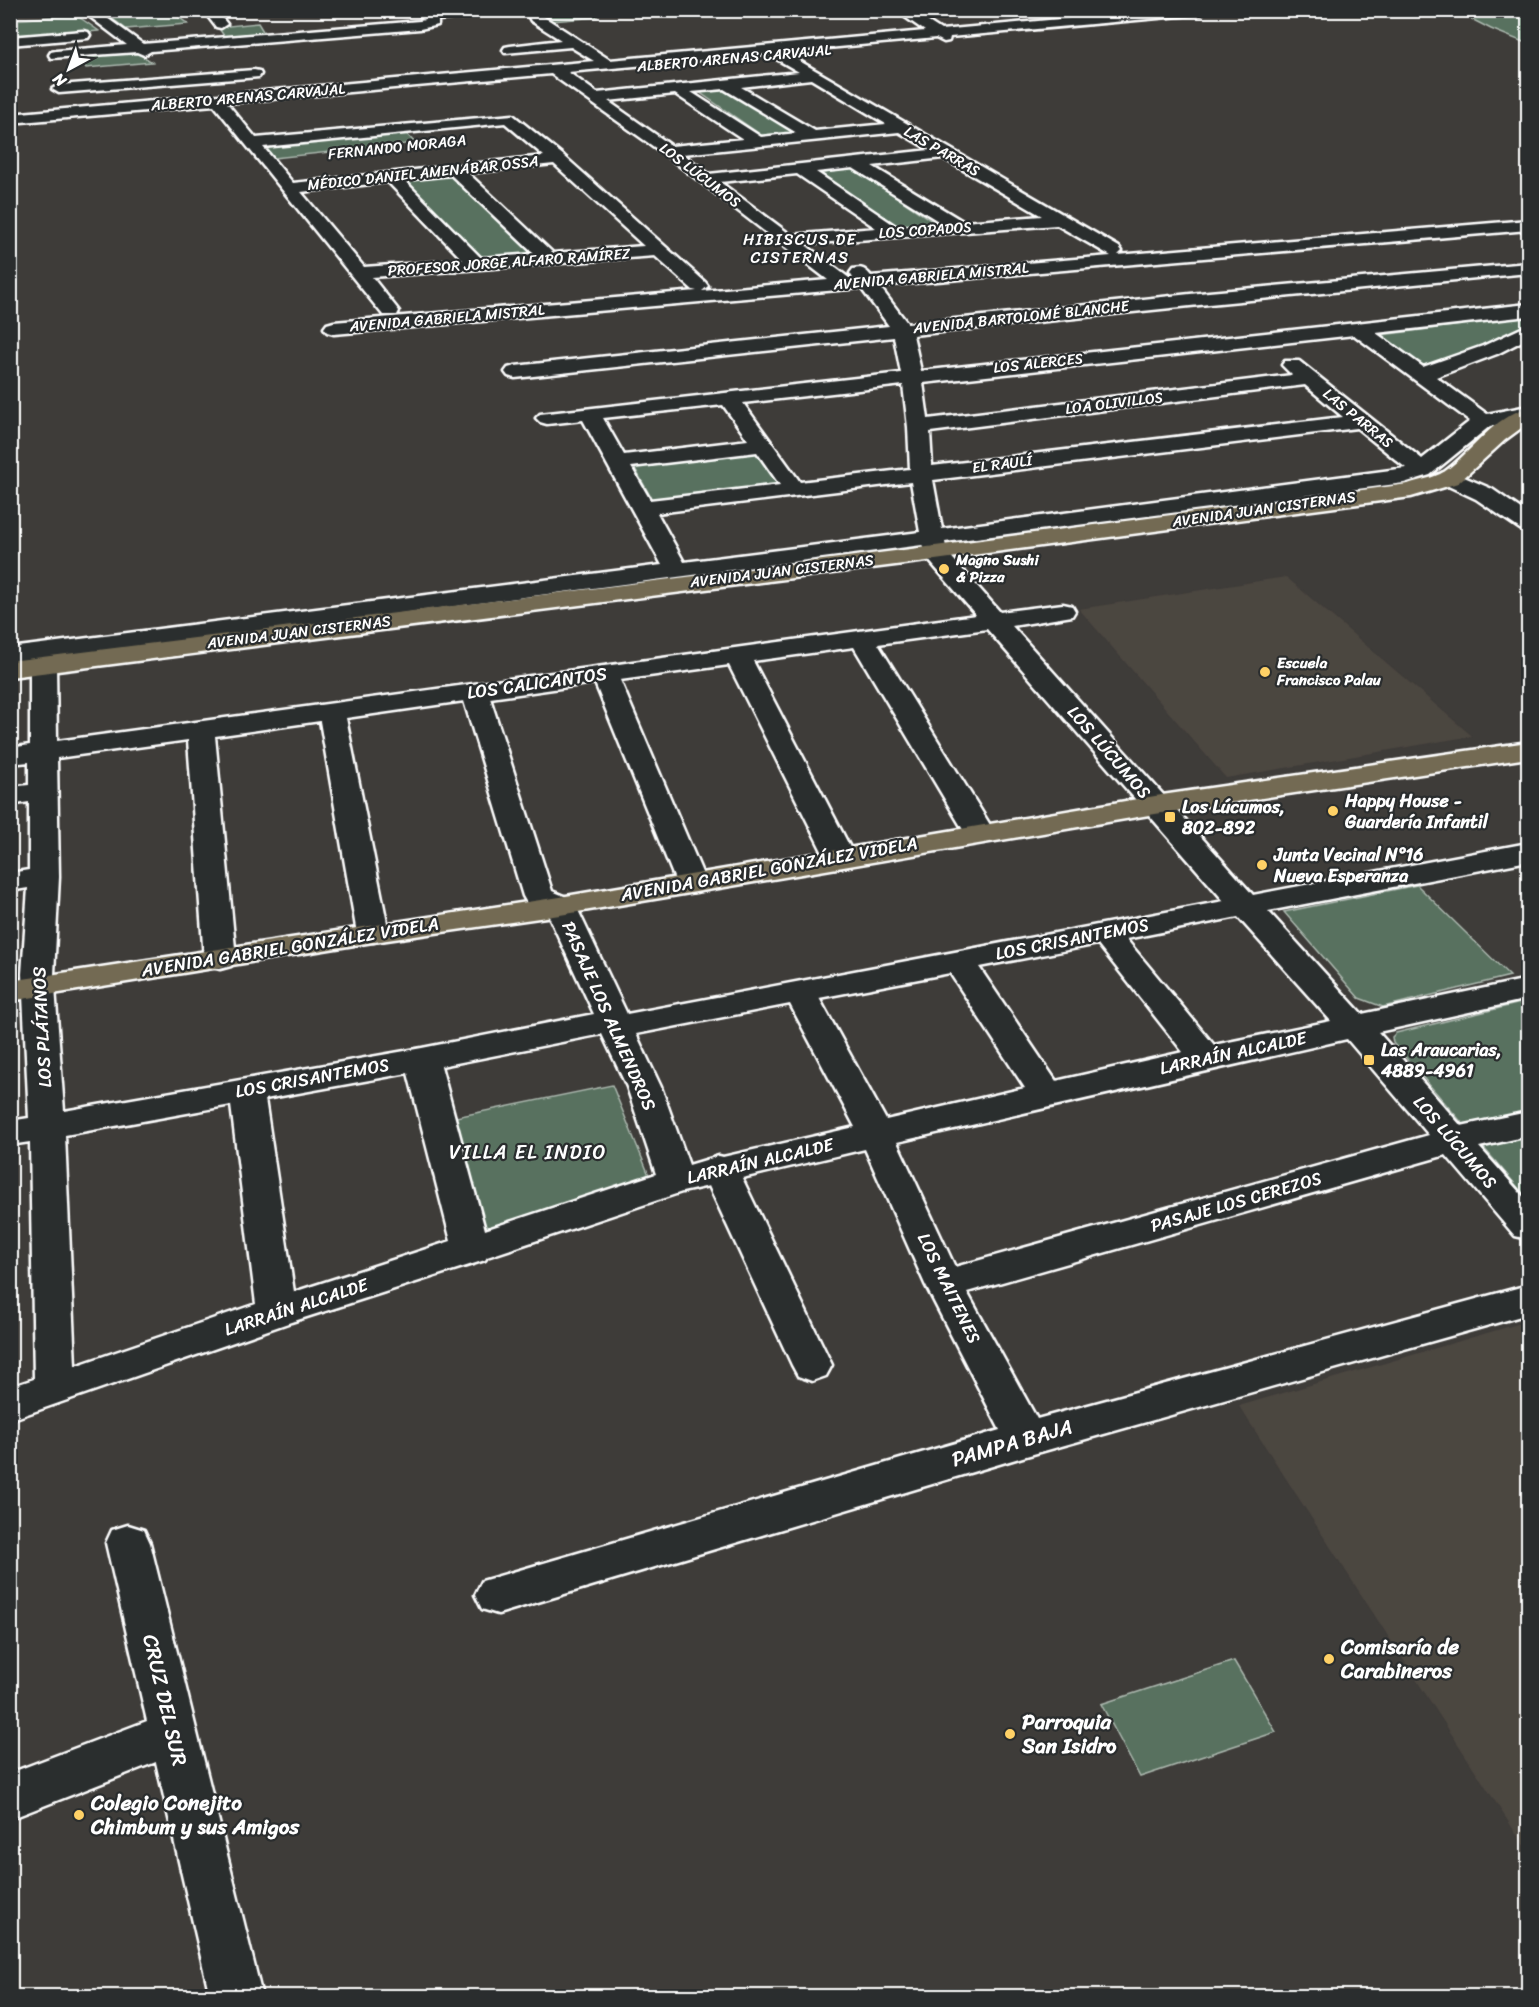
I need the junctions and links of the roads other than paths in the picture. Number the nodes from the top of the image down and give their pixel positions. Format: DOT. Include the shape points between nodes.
graph roads {
  1 [pos="87,10"];
  2 [pos="209,10"];
  3 [pos="496,10"];
  4 [pos="531,10"];
  5 [pos="901,10"];
  6 [pos="1202,10"];
  7 [pos="427,17"];
  8 [pos="545,24"];
  9 [pos="202,25"];
  10 [pos="525,26"];
  11 [pos="137,31"];
  12 [pos="115,32"];
  13 [pos="945,37"];
  14 [pos="10,41"];
  15 [pos="575,42"];
  16 [pos="139,48"];
  17 [pos="510,50"];
  18 [pos="775,52"];
  19 [pos="56,55"];
  20 [pos="607,64"];
  21 [pos="557,71"];
  22 [pos="266,73"];
  23 [pos="812,75"];
  24 [pos="171,80"];
  25 [pos="726,84"];
  26 [pos="58,89"];
  27 [pos="677,89"];
  28 [pos="346,93"];
  29 [pos="594,98"];
  30 [pos="221,105"];
  31 [pos="174,106"];
  32 [pos="10,119"];
  33 [pos="326,120"];
  34 [pos="900,127"];
  35 [pos="527,134"];
  36 [pos="340,135"];
  37 [pos="503,136"];
  38 [pos="812,136"];
  39 [pos="758,142"];
  40 [pos="252,143"];
  41 [pos="669,151"];
  42 [pos="945,153"];
  43 [pos="290,159"];
  44 [pos="558,159"];
  45 [pos="267,161"];
  46 [pos="857,163"];
  47 [pos="801,169"];
  48 [pos="455,170"];
  49 [pos="392,177"];
  50 [pos="704,179"];
  51 [pos="288,188"];
  52 [pos="1060,220"];
  53 [pos="1528,225"];
  54 [pos="960,227"];
  55 [pos="892,232"];
  56 [pos="789,240"];
  57 [pos="1167,247"];
  58 [pos="660,250"];
  59 [pos="1113,251"];
  60 [pos="549,259"];
  61 [pos="477,264"];
  62 [pos="1528,267"];
  63 [pos="358,273"];
  64 [pos="852,278"];
  65 [pos="699,286"];
  66 [pos="1203,294"];
  67 [pos="1528,310"];
  68 [pos="390,311"];
  69 [pos="899,324"];
  70 [pos="1357,328"];
  71 [pos="1528,331"];
  72 [pos="1263,339"];
  73 [pos="512,366"];
  74 [pos="1421,375"];
  75 [pos="912,377"];
  76 [pos="1308,379"];
  77 [pos="729,398"];
  78 [pos="590,413"];
  79 [pos="547,418"];
  80 [pos="1362,420"];
  81 [pos="1483,421"];
  82 [pos="1524,422"];
  83 [pos="919,427"];
  84 [pos="762,445"];
  85 [pos="617,462"];
  86 [pos="1422,470"];
  87 [pos="921,474"];
  88 [pos="1450,478"];
  89 [pos="794,489"];
  90 [pos="643,508"];
  91 [pos="1518,508"];
  92 [pos="1528,524"];
  93 [pos="934,544"];
  94 [pos="677,570"];
  95 [pos="1063,611"];
  96 [pos="995,620"];
  97 [pos="862,639"];
  98 [pos="10,656"];
  99 [pos="738,657"];
  100 [pos="43,665"];
  101 [pos="10,669"];
  102 [pos="603,674"];
  103 [pos="475,692"];
  104 [pos="332,713"];
  105 [pos="201,731"];
  106 [pos="1528,750"];
  107 [pos="44,751"];
  108 [pos="10,756"];
  109 [pos="43,792"];
  110 [pos="10,796"];
  111 [pos="1155,805"];
  112 [pos="980,833"];
  113 [pos="1528,852"];
  114 [pos="840,857"];
  115 [pos="45,877"];
  116 [pos="10,882"];
  117 [pos="691,882"];
  118 [pos="1246,905"];
  119 [pos="560,906"];
  120 [pos="374,933"];
  121 [pos="1104,933"];
  122 [pos="220,958"];
  123 [pos="958,961"];
  124 [pos="24,989"];
  125 [pos="1528,989"];
  126 [pos="799,991"];
  127 [pos="614,1024"];
  128 [pos="1355,1028"];
  129 [pos="1206,1058"];
  130 [pos="422,1059"];
  131 [pos="246,1089"];
  132 [pos="1047,1094"];
  133 [pos="1528,1124"];
  134 [pos="47,1126"];
  135 [pos="10,1133"];
  136 [pos="876,1134"];
  137 [pos="1454,1140"];
  138 [pos="719,1169"];
  139 [pos="676,1181"];
  140 [pos="1528,1226"];
  141 [pos="472,1250"];
  142 [pos="944,1284"];
  143 [pos="1528,1300"];
  144 [pos="277,1312"];
  145 [pos="812,1365"];
  146 [pos="55,1388"];
  147 [pos="10,1404"];
  148 [pos="1026,1439"];
  149 [pos="128,1542"];
  150 [pos="498,1595"];
  151 [pos="173,1733"];
  152 [pos="10,1796"];
  153 [pos="236,1996"];
  1 -- 12 [label="street"];
  2 -- 9 [label="street" via="227,23"];
  3 -- 7 [label="street"];
  4 -- 8 [label="street"];
  5 -- 13 [label="street"];
  6 -- 13 [label="street, ALBERTO ARENAS CARVAJAL"];
  7 -- 16 [label="street" via="408,26"];
  8 -- 10 [label="street"];
  8 -- 15 [label="street"];
  11 -- 12 [label="street"];
  12 -- 14 [label="street"];
  12 -- 16 [label="street"];
  13 -- 18 [label="street, ALBERTO ARENAS CARVAJAL"];
  15 -- 17 [label="street"];
  15 -- 20 [label="street"];
  16 -- 19 [label="street"];
  16 -- 24 [label="street" via="161,63"];
  18 -- 20 [label="street, ALBERTO ARENAS CARVAJAL"];
  18 -- 21 [label="street, ALBERTO ARENAS CARVAJAL"];
  18 -- 23 [label="street, LAS PARRAS"];
  20 -- 21 [label="street, ALBERTO ARENAS CARVAJAL"];
  21 -- 29 [label="street, LOS LÚCUMOS"];
  21 -- 31 [label="street, ALBERTO ARENAS CARVAJAL"];
  22 -- 24 [label="street"];
  23 -- 25 [label="street"];
  23 -- 34 [label="street, LAS PARRAS"];
  24 -- 26 [label="street"];
  24 -- 31 [label="street"];
  25 -- 27 [label="street"];
  25 -- 38 [label="street"];
  27 -- 29 [label="street"];
  27 -- 39 [label="street"];
  28 -- 30 [label="street, ALBERTO ARENAS CARVAJAL" via="308,101"];
  29 -- 41 [label="street, LOS LÚCUMOS"];
  30 -- 31 [label="street, ALBERTO ARENAS CARVAJAL"];
  30 -- 40 [label="street"];
  31 -- 32 [label="street, ALBERTO ARENAS CARVAJAL"];
  33 -- 36 [label="street, FERNANDO MORAGA"];
  34 -- 38 [label="street"];
  34 -- 42 [label="street, LAS PARRAS"];
  35 -- 36 [label="street, FERNANDO MORAGA" via="508,118"];
  35 -- 37 [label="street"];
  35 -- 44 [label="street"];
  36 -- 40 [label="street, FERNANDO MORAGA"];
  38 -- 39 [label="street"];
  39 -- 41 [label="street"];
  40 -- 45 [label="street"];
  41 -- 50 [label="street, LOS LÚCUMOS"];
  42 -- 46 [label="street"];
  42 -- 52 [label="street, LAS PARRAS"];
  43 -- 45 [label="street"];
  44 -- 48 [label="street, MÉDICO DANIEL AMENÁBAR OSSA"];
  44 -- 58 [label="street"];
  45 -- 51 [label="street"];
  46 -- 47 [label="street"];
  46 -- 54 [label="street"];
  47 -- 50 [label="street"];
  47 -- 55 [label="street"];
  48 -- 49 [label="street, MÉDICO DANIEL AMENÁBAR OSSA"];
  48 -- 60 [label="street"];
  49 -- 51 [label="street, MÉDICO DANIEL AMENÁBAR OSSA"];
  49 -- 61 [label="street"];
  50 -- 56 [label="street, LOS LÚCUMOS"];
  51 -- 63 [label="street"];
  52 -- 54 [label="street, LOS COPADOS"];
  52 -- 59 [label="street, LAS PARRAS"];
  53 -- 64 [label="street, AVENIDA GABRIELA MISTRAL"];
  54 -- 55 [label="street, LOS COPADOS"];
  55 -- 56 [label="street, LOS COPADOS"];
  56 -- 64 [label="street, LOS LÚCUMOS"];
  57 -- 59 [label="street, AVENIDA GABRIELA MISTRAL"];
  58 -- 60 [label="street, PROFESOR JORGE ALFARO RAMÍREZ"];
  58 -- 65 [label="street"];
  59 -- 64 [label="street, AVENIDA GABRIELA MISTRAL"];
  60 -- 61 [label="street, PROFESOR JORGE ALFARO RAMÍREZ"];
  61 -- 63 [label="street, PROFESOR JORGE ALFARO RAMÍREZ"];
  62 -- 66 [label="street, AVENIDA BARTOLOMÉ BLANCHE"];
  63 -- 68 [label="street"];
  64 -- 65 [label="street, AVENIDA GABRIELA MISTRAL"];
  64 -- 68 [label="street, AVENIDA GABRIELA MISTRAL" via="333,322"];
  64 -- 69 [label="street, LOS LÚCUMOS"];
  65 -- 68 [label="street, AVENIDA GABRIELA MISTRAL"];
  66 -- 69 [label="street, AVENIDA BARTOLOMÉ BLANCHE"];
  66 -- 72 [label="street, LAS PARRAS"];
  67 -- 70 [label="street, LOS ALERCES"];
  69 -- 73 [label="street, AVENIDA BARTOLOMÉ BLANCHE"];
  69 -- 75 [label="street, LOS LÚCUMOS"];
  70 -- 72 [label="street, LOS ALERCES"];
  70 -- 74 [label="street"];
  71 -- 74 [label="street" via="1490,350"];
  72 -- 75 [label="street, LOS ALERCES"];
  72 -- 76 [label="street, LAS PARRAS"];
  74 -- 81 [label="street"];
  75 -- 77 [label="street, LOS ALERCES"];
  75 -- 83 [label="street, LOS LÚCUMOS"];
  76 -- 80 [label="street, LAS PARRAS"];
  76 -- 83 [label="street, LOA OLIVILLOS"];
  77 -- 78 [label="street, LOS ALERCES"];
  77 -- 84 [label="street"];
  78 -- 79 [label="street, LOS ALERCES"];
  78 -- 85 [label="street"];
  80 -- 86 [label="street, LAS PARRAS"];
  80 -- 87 [label="street, EL RAULÍ"];
  81 -- 82 [label="street, AVENIDA JUAN CISTERNAS"];
  81 -- 86 [label="street, AVENIDA JUAN CISTERNAS"];
  82 -- 88 [label="main road, AVENIDA JUAN CISTERNAS"];
  83 -- 87 [label="street, LOS LÚCUMOS"];
  84 -- 85 [label="street"];
  84 -- 89 [label="street"];
  85 -- 90 [label="street"];
  86 -- 93 [label="street, AVENIDA JUAN CISTERNAS" via="1404,476"];
  87 -- 89 [label="street, EL RAULÍ"];
  87 -- 93 [label="street, LOS LÚCUMOS"];
  88 -- 91 [label="street"];
  88 -- 93 [label="main road, AVENIDA JUAN CISTERNAS" via="1411,490"];
  89 -- 90 [label="street, EL RAULÍ"];
  90 -- 94 [label="street"];
  91 -- 92 [label="street"];
  93 -- 94 [label="street, AVENIDA JUAN CISTERNAS"];
  93 -- 96 [label="street, LOS LÚCUMOS"];
  93 -- 100 [label="main road, AVENIDA JUAN CISTERNAS"];
  94 -- 98 [label="street, AVENIDA JUAN CISTERNAS"];
  95 -- 96 [label="street, LOS CALICANTOS"];
  96 -- 97 [label="street, LOS CALICANTOS"];
  96 -- 111 [label="street, LOS LÚCUMOS"];
  97 -- 99 [label="street, LOS CALICANTOS"];
  97 -- 112 [label="street"];
  99 -- 102 [label="street, LOS CALICANTOS"];
  99 -- 114 [label="street"];
  100 -- 101 [label="main road, AVENIDA JUAN CISTERNAS"];
  100 -- 107 [label="street, LOS PLÁTANOS"];
  102 -- 103 [label="street, LOS CALICANTOS"];
  102 -- 117 [label="street"];
  103 -- 104 [label="street, LOS CALICANTOS"];
  103 -- 119 [label="street, PASAJE LOS ALMENDROS" via="538,896"];
  104 -- 105 [label="street, LOS CALICANTOS"];
  104 -- 120 [label="street"];
  105 -- 107 [label="street, LOS CALICANTOS"];
  105 -- 122 [label="street"];
  106 -- 111 [label="main road, AVENIDA GABRIEL GONZÁLEZ VIDELA"];
  107 -- 108 [label="street, LOS CALICANTOS"];
  107 -- 109 [label="street, LOS PLÁTANOS"];
  109 -- 110 [label="street"];
  109 -- 115 [label="street, LOS PLÁTANOS"];
  111 -- 112 [label="main road, AVENIDA GABRIEL GONZÁLEZ VIDELA"];
  111 -- 118 [label="street, LOS LÚCUMOS"];
  112 -- 114 [label="main road, AVENIDA GABRIEL GONZÁLEZ VIDELA"];
  113 -- 118 [label="street, LOS CRISANTEMOS"];
  114 -- 117 [label="main road, AVENIDA GABRIEL GONZÁLEZ VIDELA"];
  115 -- 116 [label="street"];
  115 -- 124 [label="street, LOS PLÁTANOS"];
  117 -- 119 [label="main road, AVENIDA GABRIEL GONZÁLEZ VIDELA"];
  118 -- 121 [label="street, LOS CRISANTEMOS"];
  118 -- 128 [label="street, LOS LÚCUMOS"];
  119 -- 120 [label="main road, AVENIDA GABRIEL GONZÁLEZ VIDELA"];
  119 -- 127 [label="street, PASAJE LOS ALMENDROS"];
  120 -- 122 [label="main road, AVENIDA GABRIEL GONZÁLEZ VIDELA"];
  121 -- 123 [label="street, LOS CRISANTEMOS"];
  121 -- 129 [label="street"];
  122 -- 124 [label="main road, AVENIDA GABRIEL GONZÁLEZ VIDELA"];
  123 -- 126 [label="street, LOS CRISANTEMOS"];
  123 -- 132 [label="street"];
  124 -- 134 [label="street, LOS PLÁTANOS"];
  125 -- 128 [label="street, LARRAÍN ALCALDE"];
  126 -- 127 [label="street, LOS CRISANTEMOS"];
  126 -- 136 [label="street, LOS MAITENES"];
  127 -- 130 [label="street, LOS CRISANTEMOS"];
  127 -- 139 [label="street, PASAJE LOS ALMENDROS" via="644,1088"];
  128 -- 129 [label="street, LARRAÍN ALCALDE"];
  128 -- 137 [label="street, LOS LÚCUMOS"];
  129 -- 132 [label="street, LARRAÍN ALCALDE"];
  130 -- 131 [label="street, LOS CRISANTEMOS"];
  130 -- 141 [label="street"];
  131 -- 134 [label="street, LOS CRISANTEMOS"];
  131 -- 144 [label="street"];
  132 -- 136 [label="street, LARRAÍN ALCALDE"];
  133 -- 137 [label="street, PASAJE LOS CEREZOS"];
  134 -- 135 [label="street, LOS CRISANTEMOS"];
  134 -- 146 [label="street, LOS PLÁTANOS"];
  136 -- 138 [label="street, LARRAÍN ALCALDE"];
  136 -- 142 [label="street, LOS MAITENES"];
  137 -- 140 [label="street, LOS LÚCUMOS"];
  137 -- 142 [label="street, PASAJE LOS CEREZOS"];
  138 -- 139 [label="street, LARRAÍN ALCALDE"];
  138 -- 145 [label="street"];
  139 -- 141 [label="street, LARRAÍN ALCALDE"];
  141 -- 144 [label="street, LARRAÍN ALCALDE"];
  142 -- 148 [label="street, LOS MAITENES"];
  143 -- 148 [label="street, PAMPA BAJA"];
  144 -- 146 [label="street, LARRAÍN ALCALDE"];
  146 -- 147 [label="street, LARRAÍN ALCALDE"];
  148 -- 150 [label="street, PAMPA BAJA"];
  149 -- 151 [label="street, CRUZ DEL SUR"];
  151 -- 152 [label="street"];
  151 -- 153 [label="street, CRUZ DEL SUR"];
}
